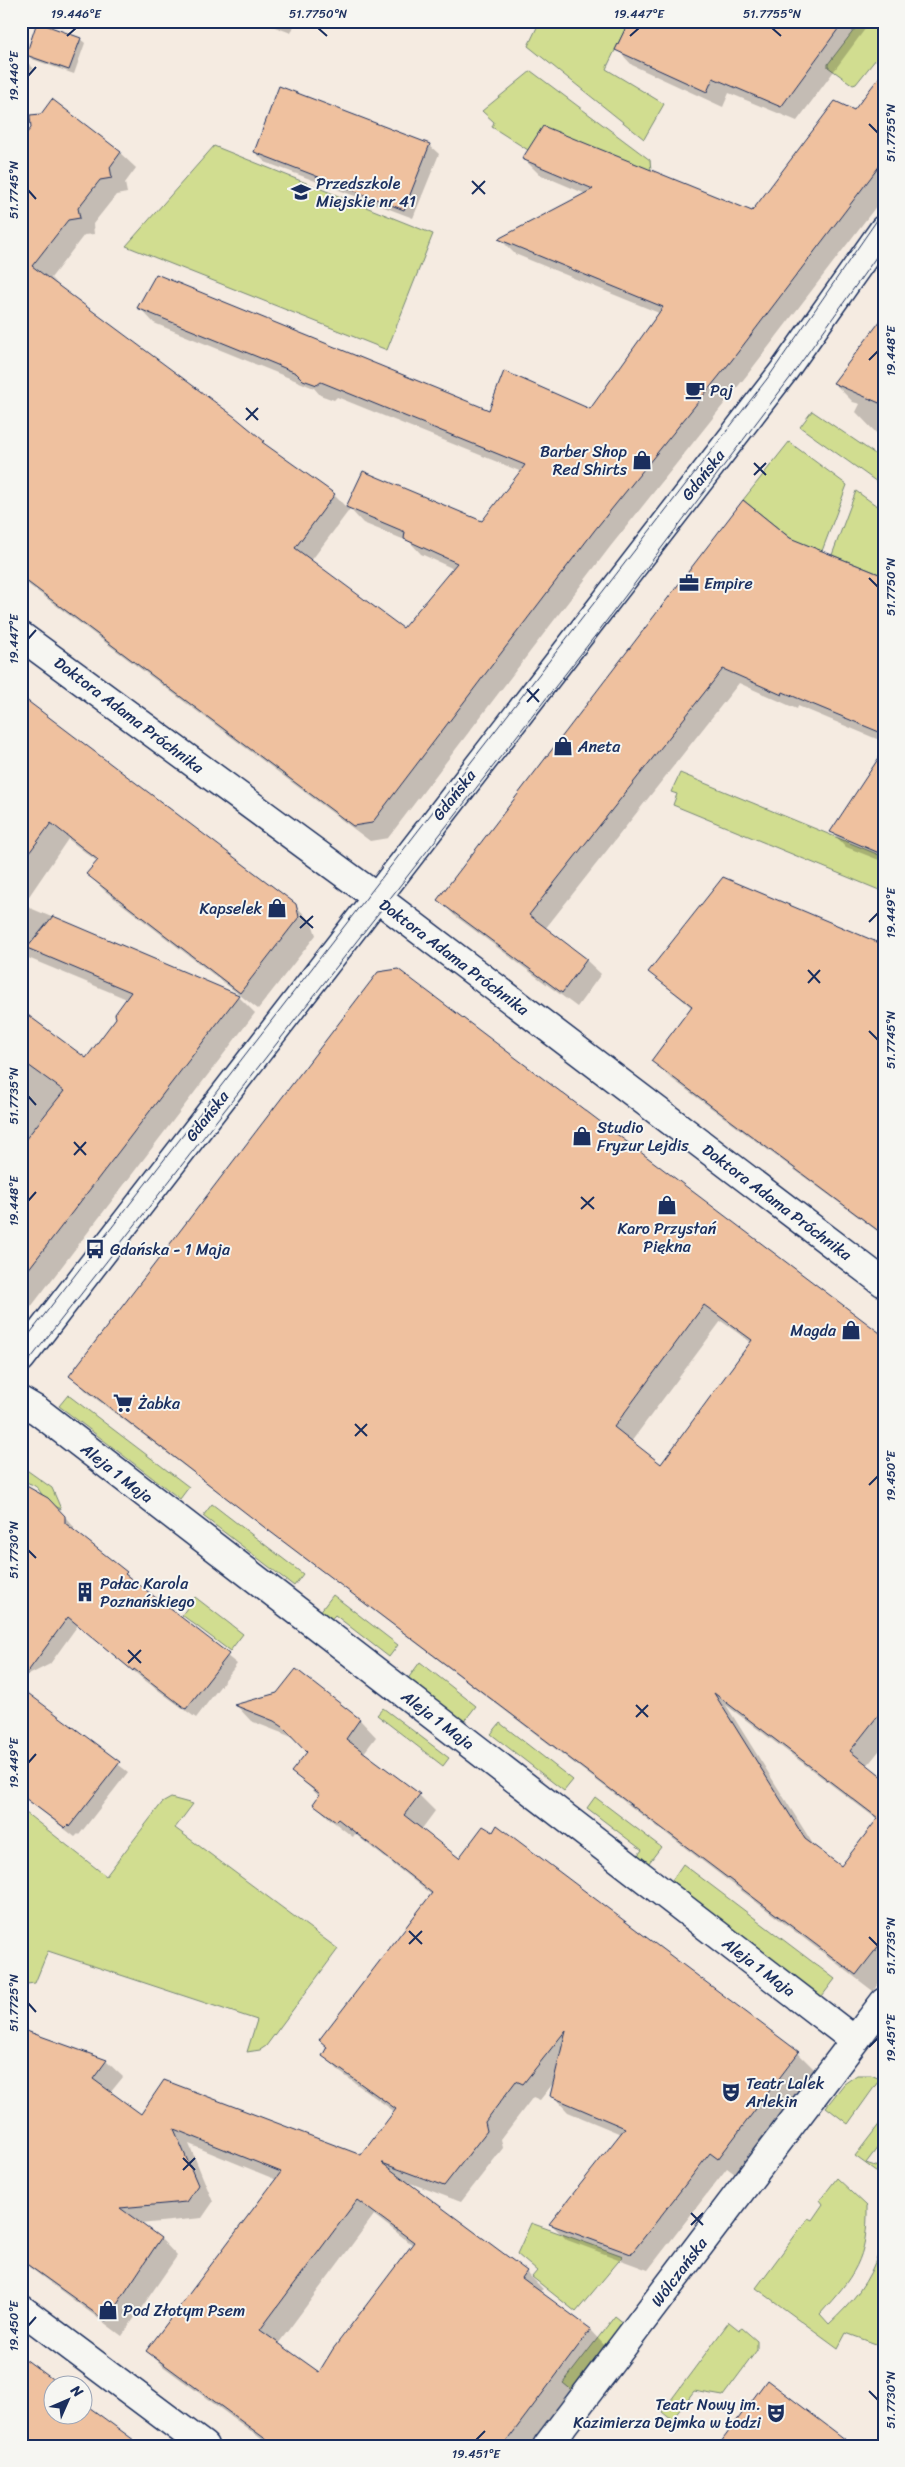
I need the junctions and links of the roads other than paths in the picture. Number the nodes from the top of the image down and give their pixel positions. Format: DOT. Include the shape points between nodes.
graph roads {
  1 [pos="884,229"];
  2 [pos="21,636"];
  3 [pos="376,897"];
  4 [pos="884,1283"];
  5 [pos="21,1358"];
  6 [pos="21,1401"];
  7 [pos="884,2002"];
  8 [pos="854,2040"];
  9 [pos="21,2309"];
  10 [pos="204,2446"];
  11 [pos="547,2446"];
  1 -- 3 [label="street, Gdańska" via="783,372"];
  2 -- 3 [label="street, Doktora Adama Próchnika"];
  3 -- 4 [label="street, Doktora Adama Próchnika"];
  3 -- 5 [label="street, Gdańska"];
  6 -- 8 [label="street, Aleja 1 Maja" via="213,1545"];
  7 -- 8 [label="street, Wólczańska"];
  8 -- 11 [label="street, Wólczańska"];
  9 -- 10 [label="street"];
}
